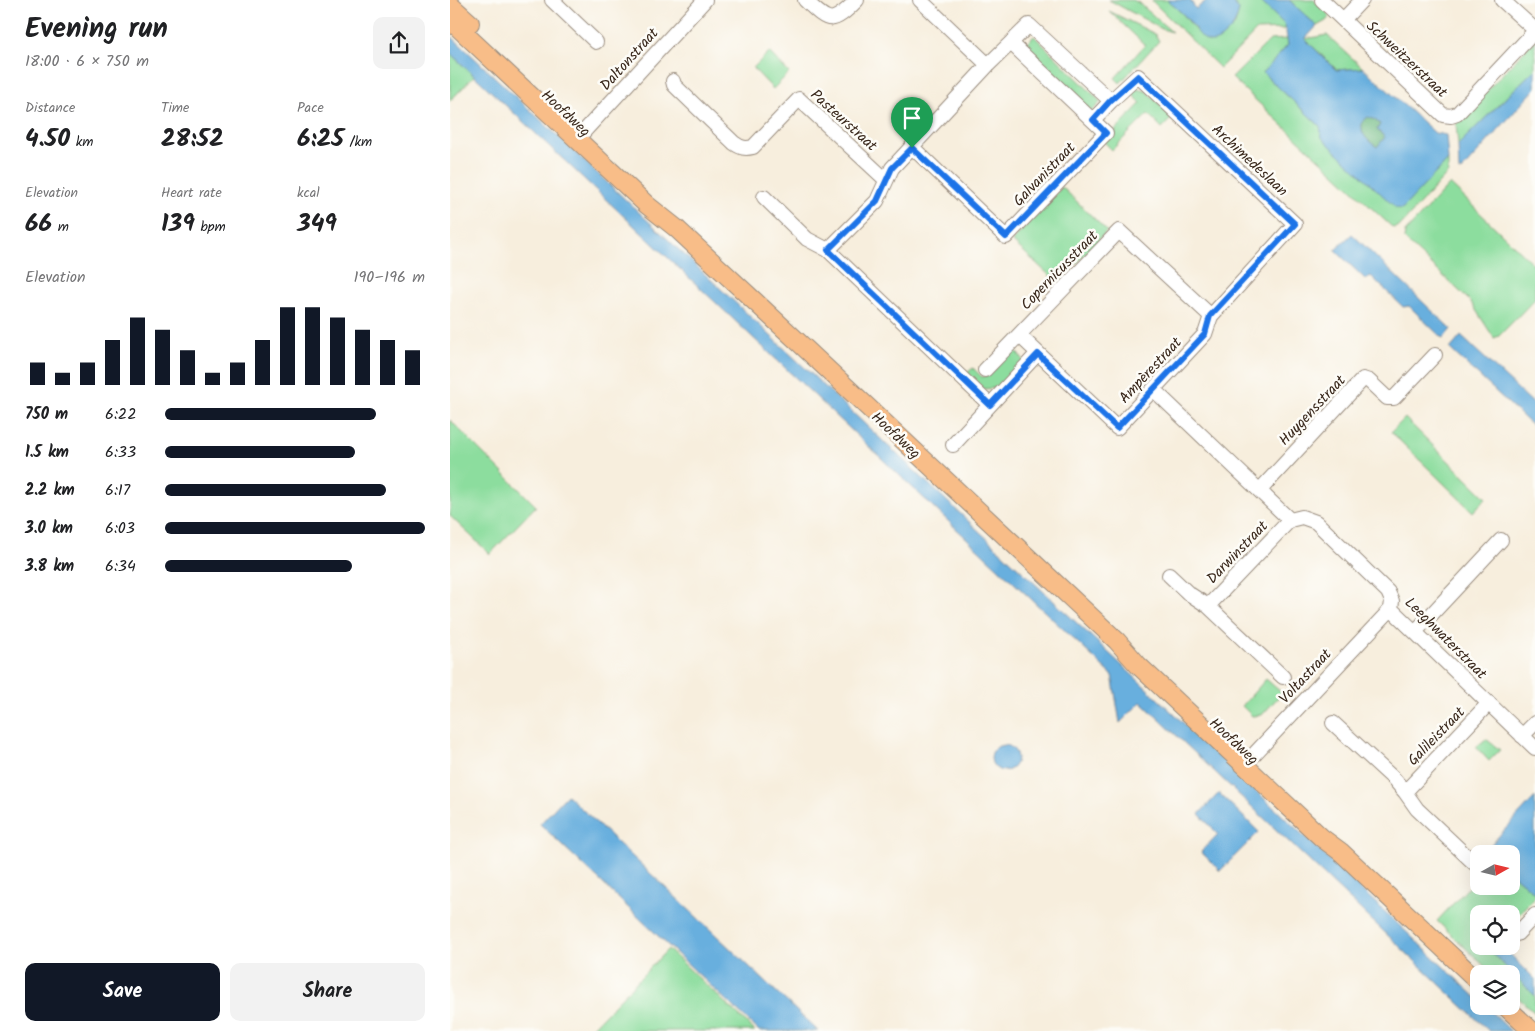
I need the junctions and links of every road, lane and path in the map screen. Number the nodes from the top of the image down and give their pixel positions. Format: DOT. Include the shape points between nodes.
graph roads {
  1 [pos="552,0"];
  2 [pos="705,0"];
  3 [pos="805,0"];
  4 [pos="857,0"];
  5 [pos="920,0"];
  6 [pos="1322,0"];
  7 [pos="1362,0"];
  8 [pos="1502,0"];
  9 [pos="450,5"];
  10 [pos="450,20"];
  11 [pos="1342,20"];
  12 [pos="1535,31"];
  13 [pos="596,42"];
  14 [pos="1011,43"];
  15 [pos="988,65"];
  16 [pos="673,81"];
  17 [pos="1110,101"];
  18 [pos="1093,120"];
  19 [pos="581,135"];
  20 [pos="912,148"];
  21 [pos="886,180"];
  22 [pos="764,197"];
  23 [pos="828,250"];
  24 [pos="1210,316"];
  25 [pos="1019,335"];
  26 [pos="1038,354"];
  27 [pos="1435,355"];
  28 [pos="985,370"];
  29 [pos="1154,390"];
  30 [pos="990,405"];
  31 [pos="953,445"];
  32 [pos="1260,490"];
  33 [pos="1290,520"];
  34 [pos="1501,540"];
  35 [pos="1168,575"];
  36 [pos="1208,606"];
  37 [pos="1391,609"];
  38 [pos="1415,632"];
  39 [pos="1283,677"];
  40 [pos="1489,704"];
  41 [pos="1333,723"];
  42 [pos="1535,724"];
  43 [pos="1522,736"];
  44 [pos="1535,748"];
  45 [pos="1248,761"];
  46 [pos="1405,792"];
  47 [pos="1470,859"];
  48 [pos="1535,915"];
  49 [pos="1520,931"];
  50 [pos="1470,974"];
  51 [pos="1515,1015"];
  52 [pos="1532,1031"];
  1 -- 13 [label="street"];
  2 -- 19 [label="street, Daltonstraat"];
  3 -- 4 [label="street" via="830,19 841,17"];
  5 -- 15 [label="street"];
  6 -- 11 [label="street, Schweitzerstraat"];
  7 -- 11 [label="street, Schweitzerstraat"];
  8 -- 12 [label="street, Schweitzerstraat"];
  9 -- 19 [label="main road, Hoofdweg"];
  10 -- 19 [label="main road, Hoofdweg"];
  11 -- 12 [label="street, Schweitzerstraat" via="1443,115 1450,116 1457,114"];
  14 -- 15 [label="street"];
  14 -- 17 [label="street" via="1029,24"];
  14 -- 18 [label="street, Galvanistraat"];
  15 -- 20 [label="street"];
  16 -- 21 [label="street, Pasteurstraat" via="734,143 747,149 753,147 799,99"];
  17 -- 18 [label="street, Archimedeslaan"];
  17 -- 24 [label="street, Archimedeslaan" via="1138,76 1295,224"];
  18 -- 20 [label="street, Galvanistraat" via="1106,133 1006,237"];
  19 -- 45 [label="main road, Hoofdweg" via="647,204 1117,641 1138,665"];
  20 -- 21 [label="street" via="892,168"];
  21 -- 23 [label="street" via="877,201"];
  22 -- 23 [label="street" via="807,239"];
  23 -- 30 [label="street"];
  24 -- 25 [label="street, Copernicusstraat" via="1119,231"];
  24 -- 29 [label="street, Ampèrestraat" via="1205,334"];
  25 -- 26 [label="street, Ampèrestraat"];
  25 -- 28 [label="street"];
  26 -- 29 [label="street, Ampèrestraat" via="1117,428"];
  26 -- 30 [label="street"];
  27 -- 32 [label="street, Huygensstraat" via="1394,398 1387,398 1363,379"];
  29 -- 32 [label="street"];
  30 -- 31 [label="street"];
  32 -- 33 [label="street"];
  33 -- 36 [label="street, Darwinstraat"];
  33 -- 37 [label="street, Leeghwaterstraat" via="1302,517 1316,522 1388,592"];
  34 -- 38 [label="street"];
  35 -- 36 [label="street, Darwinstraat"];
  36 -- 39 [label="street, Darwinstraat"];
  37 -- 38 [label="street, Leeghwaterstraat"];
  37 -- 45 [label="street, Voltastraat"];
  38 -- 40 [label="street, Leeghwaterstraat"];
  40 -- 43 [label="street, Leeghwaterstraat"];
  40 -- 46 [label="street, Galileistraat"];
  41 -- 46 [label="street"];
  42 -- 43 [label="street"];
  43 -- 44 [label="street, Leeghwaterstraat"];
  45 -- 50 [label="main road, Hoofdweg" via="1322,838 1341,852"];
  46 -- 47 [label="street" via="1416,809"];
  48 -- 49 [label="street"];
  51 -- 52 [label="main road"];
}
